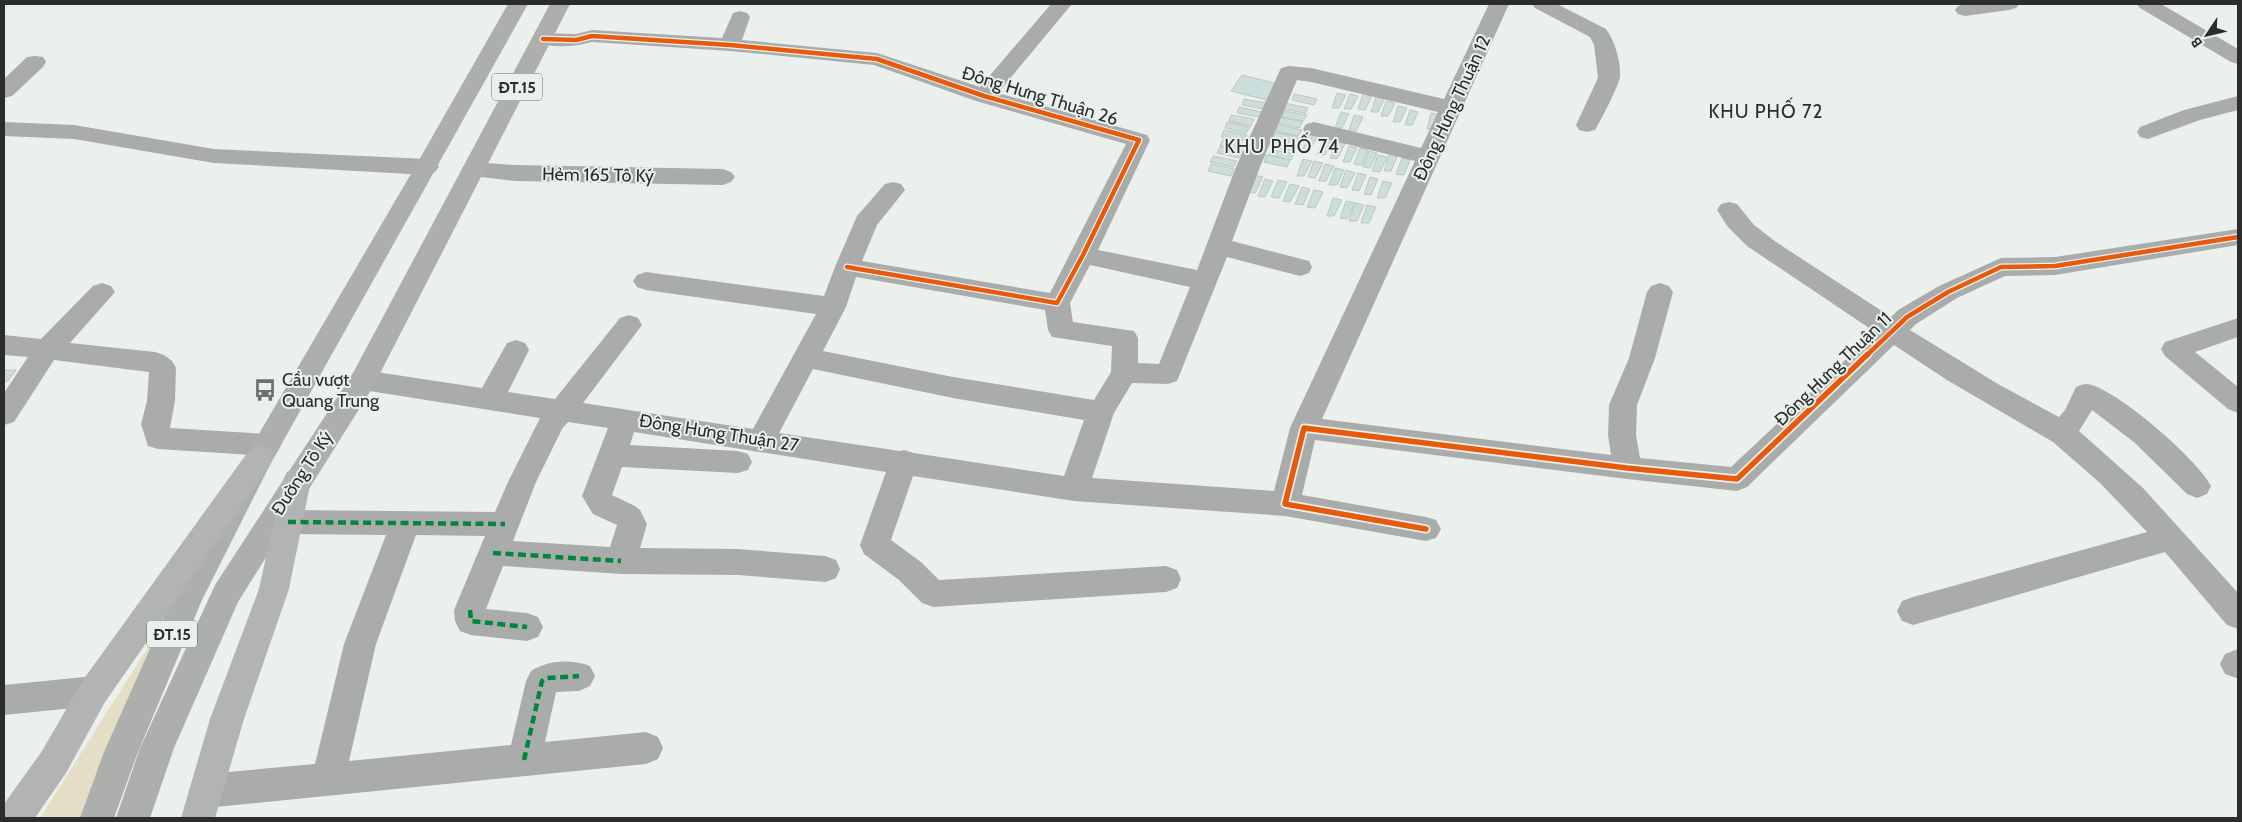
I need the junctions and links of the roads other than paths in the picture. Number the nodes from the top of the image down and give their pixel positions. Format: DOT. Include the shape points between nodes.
graph roads {
  1 [pos="518,4"];
  2 [pos="560,4"];
  3 [pos="1062,4"];
  4 [pos="1499,4"];
  5 [pos="1542,4"];
  6 [pos="2009,4"];
  7 [pos="2147,4"];
  8 [pos="1965,10"];
  9 [pos="740,17"];
  10 [pos="542,39"];
  11 [pos="730,45"];
  12 [pos="2238,58"];
  13 [pos="35,62"];
  14 [pos="4,91"];
  15 [pos="984,96"];
  16 [pos="2238,103"];
  17 [pos="1452,108"];
  18 [pos="1587,125"];
  19 [pos="4,129"];
  20 [pos="1314,129"];
  21 [pos="2148,132"];
  22 [pos="1429,156"];
  23 [pos="427,167"];
  24 [pos="473,170"];
  25 [pos="723,177"];
  26 [pos="893,190"];
  27 [pos="1729,210"];
  28 [pos="2238,237"];
  29 [pos="1218,246"];
  30 [pos="1083,255"];
  31 [pos="1300,266"];
  32 [pos="847,267"];
  33 [pos="646,281"];
  34 [pos="1205,281"];
  35 [pos="102,292"];
  36 [pos="1660,292"];
  37 [pos="1057,303"];
  38 [pos="834,307"];
  39 [pos="629,325"];
  40 [pos="2238,327"];
  41 [pos="1892,332"];
  42 [pos="4,345"];
  43 [pos="47,350"];
  44 [pos="516,350"];
  45 [pos="806,357"];
  46 [pos="1124,373"];
  47 [pos="363,380"];
  48 [pos="490,399"];
  49 [pos="2238,402"];
  50 [pos="562,410"];
  51 [pos="1101,412"];
  52 [pos="4,414"];
  53 [pos="624,419"];
  54 [pos="1304,428"];
  55 [pos="2061,433"];
  56 [pos="762,440"];
  57 [pos="263,451"];
  58 [pos="612,456"];
  59 [pos="904,461"];
  60 [pos="738,462"];
  61 [pos="1627,468"];
  62 [pos="297,480"];
  63 [pos="2197,486"];
  64 [pos="1074,489"];
  65 [pos="1285,504"];
  66 [pos="288,522"];
  67 [pos="405,524"];
  68 [pos="505,524"];
  69 [pos="1426,529"];
  70 [pos="2170,538"];
  71 [pos="493,553"];
  72 [pos="621,561"];
  73 [pos="825,569"];
  74 [pos="1166,579"];
  75 [pos="1913,611"];
  76 [pos="2238,616"];
  77 [pos="527,627"];
  78 [pos="579,676"];
  79 [pos="94,691"];
  80 [pos="4,700"];
  81 [pos="646,748"];
  82 [pos="524,760"];
  83 [pos="328,780"];
  84 [pos="202,805"];
  85 [pos="15,818"];
  86 [pos="97,818"];
  87 [pos="133,818"];
  1 -- 23 [label="main road, ĐT.15"];
  2 -- 10 [label="main road, Đường Tô Ký / ĐT.15"];
  3 -- 15 [label="street"];
  4 -- 17 [label="street, Đông Hưng Thuận 12"];
  5 -- 18 [label="street" via="1599,34 1604,45 1609,78"];
  6 -- 8 [label="street"];
  7 -- 12 [label="street"];
  9 -- 11 [label="street"];
  10 -- 11 [label="street, Đông Hưng Thuận 26" via="576,40 592,36"];
  10 -- 24 [label="main road, Đường Tô Ký / ĐT.15"];
  11 -- 15 [label="street, Đông Hưng Thuận 26" via="877,59"];
  13 -- 14 [label="street"];
  15 -- 30 [label="street, Đông Hưng Thuận 26" via="1139,140"];
  16 -- 21 [label="street" via="2192,115"];
  17 -- 22 [label="street, Đông Hưng Thuận 12"];
  17 -- 29 [label="street" via="1311,75 1289,73"];
  19 -- 23 [label="street" via="74,132 214,156"];
  20 -- 22 [label="street"];
  22 -- 54 [label="street, Đông Hưng Thuận 12"];
  23 -- 24 [label="main road"];
  23 -- 57 [label="main road, ĐT.15"];
  24 -- 25 [label="street, Hẻm 165 Tô Ký"];
  24 -- 47 [label="main road, Đường Tô Ký / ĐT.15"];
  26 -- 32 [label="street" via="866,222"];
  27 -- 41 [label="street" via="1737,222 1765,246"];
  28 -- 41 [label="street, Đông Hưng Thuận 11" via="2055,266 2002,266 1948,292 1907,317"];
  29 -- 31 [label="street"];
  29 -- 34 [label="street"];
  30 -- 34 [label="street"];
  30 -- 37 [label="street, Đông Hưng Thuận 26"];
  32 -- 37 [label="street"];
  32 -- 38 [label="street"];
  33 -- 38 [label="street"];
  34 -- 46 [label="street" via="1168,374"];
  35 -- 43 [label="street"];
  36 -- 61 [label="street" via="1642,358 1623,404 1622,435"];
  37 -- 46 [label="street" via="1061,330 1125,338"];
  38 -- 45 [label="street"];
  39 -- 50 [label="street"];
  40 -- 49 [label="street" via="2174,349"];
  41 -- 55 [label="street"];
  41 -- 61 [label="street, Đông Hưng Thuận 11" via="1737,479"];
  42 -- 43 [label="street"];
  43 -- 52 [label="street"];
  43 -- 57 [label="street" via="155,362 163,368 161,400 155,424 158,438"];
  44 -- 48 [label="street"];
  45 -- 51 [label="street" via="992,396"];
  45 -- 56 [label="street"];
  46 -- 51 [label="street"];
  47 -- 48 [label="street, Đông Hưng Thuận 27"];
  47 -- 62 [label="main road, Đường Tô Ký / ĐT.15"];
  48 -- 50 [label="street, Đông Hưng Thuận 27"];
  50 -- 53 [label="street, Đông Hưng Thuận 27"];
  50 -- 68 [label="street" via="551,423"];
  51 -- 64 [label="street"];
  53 -- 56 [label="street, Đông Hưng Thuận 27"];
  53 -- 58 [label="street"];
  54 -- 61 [label="street, Đông Hưng Thuận 11"];
  54 -- 65 [label="street, Đông Hưng Thuận 12"];
  55 -- 63 [label="street" via="2075,417 2086,394 2106,404 2145,435"];
  55 -- 70 [label="street" via="2107,471"];
  56 -- 59 [label="street, Đông Hưng Thuận 27"];
  57 -- 79 [label="highway"];
  57 -- 86 [label="main road, ĐT.15" via="188,598 121,752"];
  58 -- 60 [label="street"];
  58 -- 72 [label="street" via="597,496 603,507 627,514 630,518 632,524"];
  59 -- 64 [label="street, Đông Hưng Thuận 27"];
  59 -- 74 [label="street" via="875,545 910,571 933,594"];
  62 -- 66 [label="highway"];
  62 -- 87 [label="main road, Đường Tô Ký / ĐT.15" via="226,594 157,748"];
  64 -- 65 [label="street, Đông Hưng Thuận 27"];
  65 -- 69 [label="street, Đông Hưng Thuận 27"];
  66 -- 67 [label="street"];
  66 -- 84 [label="highway" via="274,589 227,719"];
  67 -- 68 [label="street"];
  67 -- 83 [label="street" via="360,644"];
  68 -- 71 [label="street"];
  70 -- 75 [label="street"];
  70 -- 76 [label="street"];
  71 -- 72 [label="street"];
  71 -- 77 [label="street" via="469,619"];
  72 -- 73 [label="street" via="738,562"];
  78 -- 82 [label="street" via="542,681"];
  79 -- 80 [label="street"];
  79 -- 85 [label="highway" via="54,762"];
  81 -- 82 [label="street"];
  82 -- 83 [label="street"];
  83 -- 84 [label="street"];
}
